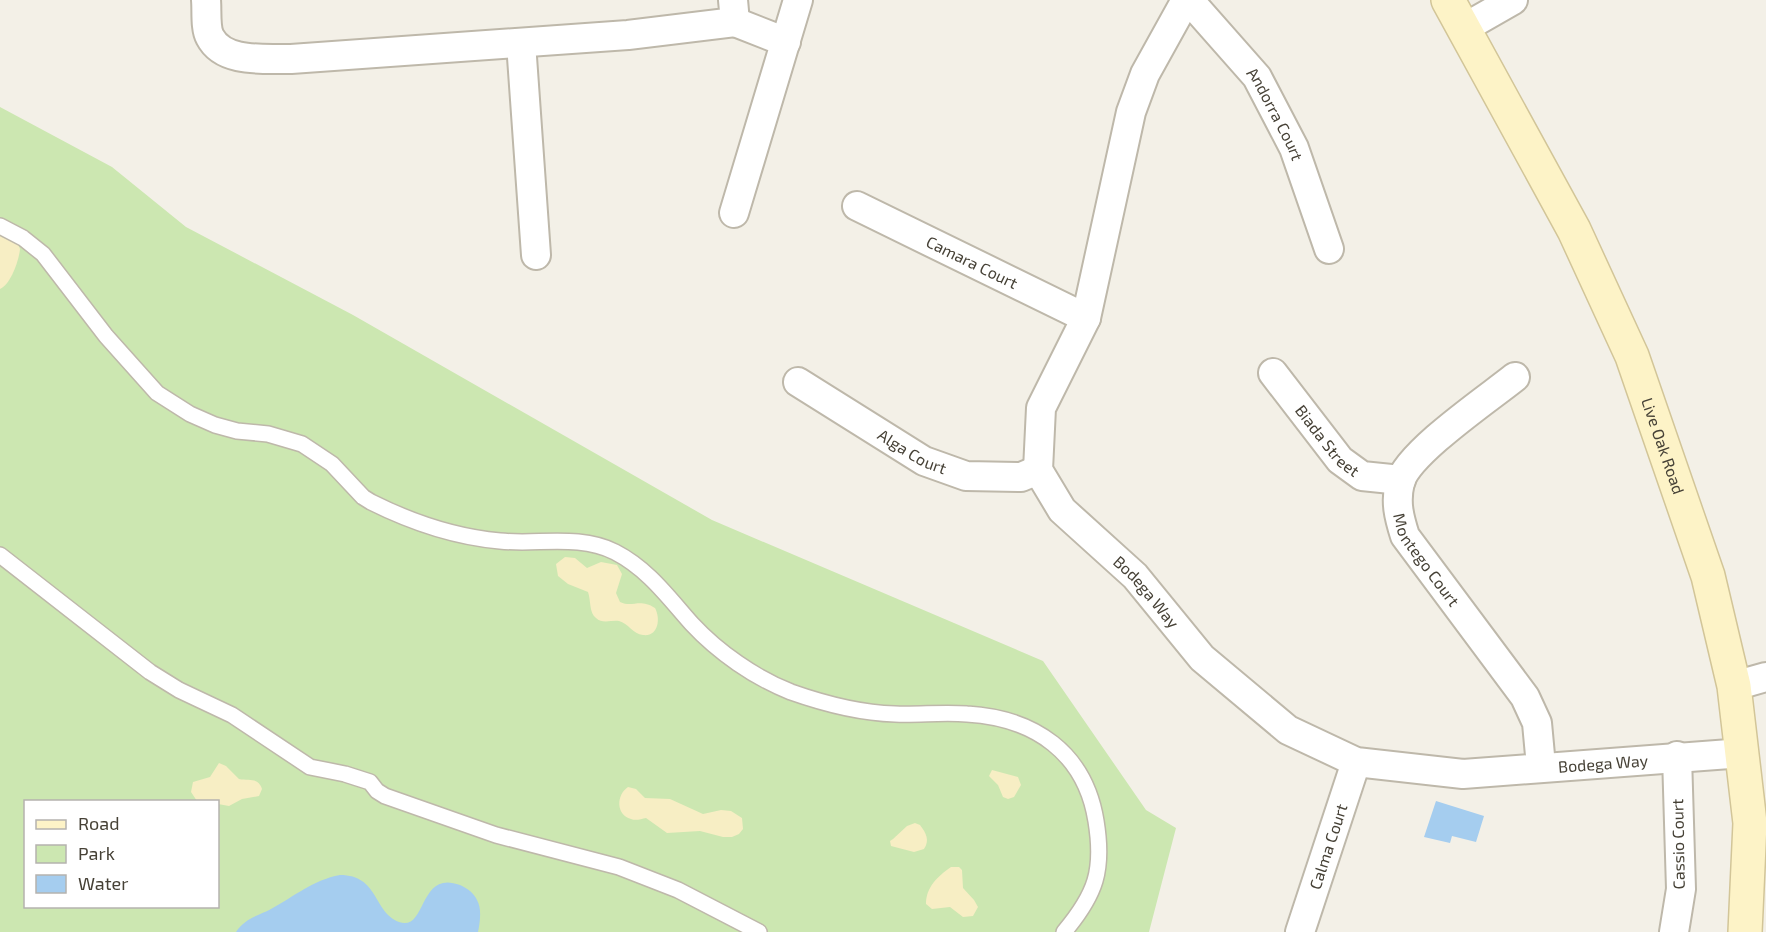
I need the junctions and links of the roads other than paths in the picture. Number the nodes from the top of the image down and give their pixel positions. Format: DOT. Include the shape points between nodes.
graph roads {
  1 [pos="206,0"];
  2 [pos="798,0"];
  3 [pos="1187,0"];
  4 [pos="1513,0"];
  5 [pos="734,11"];
  6 [pos="1456,14"];
  7 [pos="786,42"];
  8 [pos="521,43"];
  9 [pos="857,206"];
  10 [pos="734,213"];
  11 [pos="0,226"];
  12 [pos="1329,249"];
  13 [pos="536,255"];
  14 [pos="1086,318"];
  15 [pos="1273,373"];
  16 [pos="1515,377"];
  17 [pos="798,382"];
  18 [pos="1038,470"];
  19 [pos="1401,480"];
  20 [pos="0,555"];
  21 [pos="1766,677"];
  22 [pos="1734,686"];
  23 [pos="1743,753"];
  24 [pos="1677,756"];
  25 [pos="1356,762"];
  26 [pos="1541,766"];
  27 [pos="759,932"];
  28 [pos="1064,932"];
  29 [pos="1300,932"];
  30 [pos="1674,932"];
  31 [pos="1744,932"];
  1 -- 8 [label="street" via="208,35 218,48 238,57 291,59"];
  2 -- 7 [label="street"];
  3 -- 12 [label="street, Andorra Court" via="1257,77 1294,148"];
  3 -- 14 [label="street" via="1145,74 1131,112"];
  4 -- 6 [label="street"];
  5 -- 7 [label="street"];
  5 -- 8 [label="street" via="628,35"];
  6 -- 22 [label="street, Live Oak Road" via="1574,230 1632,356 1708,576"];
  7 -- 10 [label="street"];
  8 -- 13 [label="street"];
  9 -- 14 [label="street, Camara Court"];
  11 -- 28 [label="lane" via="23,237 43,254 106,336 158,393 190,414 228,430 268,434 302,444 332,464 371,502 446,532 498,541 585,543 614,552 648,574 693,625 727,655 790,691 859,711 970,714 998,718 1038,732 1069,757 1084,781 1100,840 1099,871 1094,885"];
  14 -- 18 [label="street" via="1041,408"];
  15 -- 19 [label="street, Biada Street" via="1340,460 1362,476"];
  16 -- 19 [label="street, Montego Court" via="1422,450"];
  17 -- 18 [label="street, Alga Court" via="924,461 955,473 1021,477"];
  18 -- 25 [label="street, Bodega Way" via="1062,510 1135,576 1202,658 1288,730"];
  19 -- 26 [label="street, Montego Court" via="1397,513 1405,536 1525,697 1537,723"];
  20 -- 27 [label="lane" via="150,672 232,715 310,767 370,782 386,796 495,835 625,869 678,890"];
  21 -- 22 [label="street"];
  22 -- 23 [label="street, Live Oak Road"];
  23 -- 24 [label="street, Bodega Way"];
  23 -- 31 [label="street, Live Oak Road" via="1750,823"];
  24 -- 26 [label="street, Bodega Way"];
  24 -- 30 [label="street, Cassio Court" via="1680,889"];
  25 -- 26 [label="street, Bodega Way" via="1463,774"];
  25 -- 29 [label="street, Calma Court"];
}
